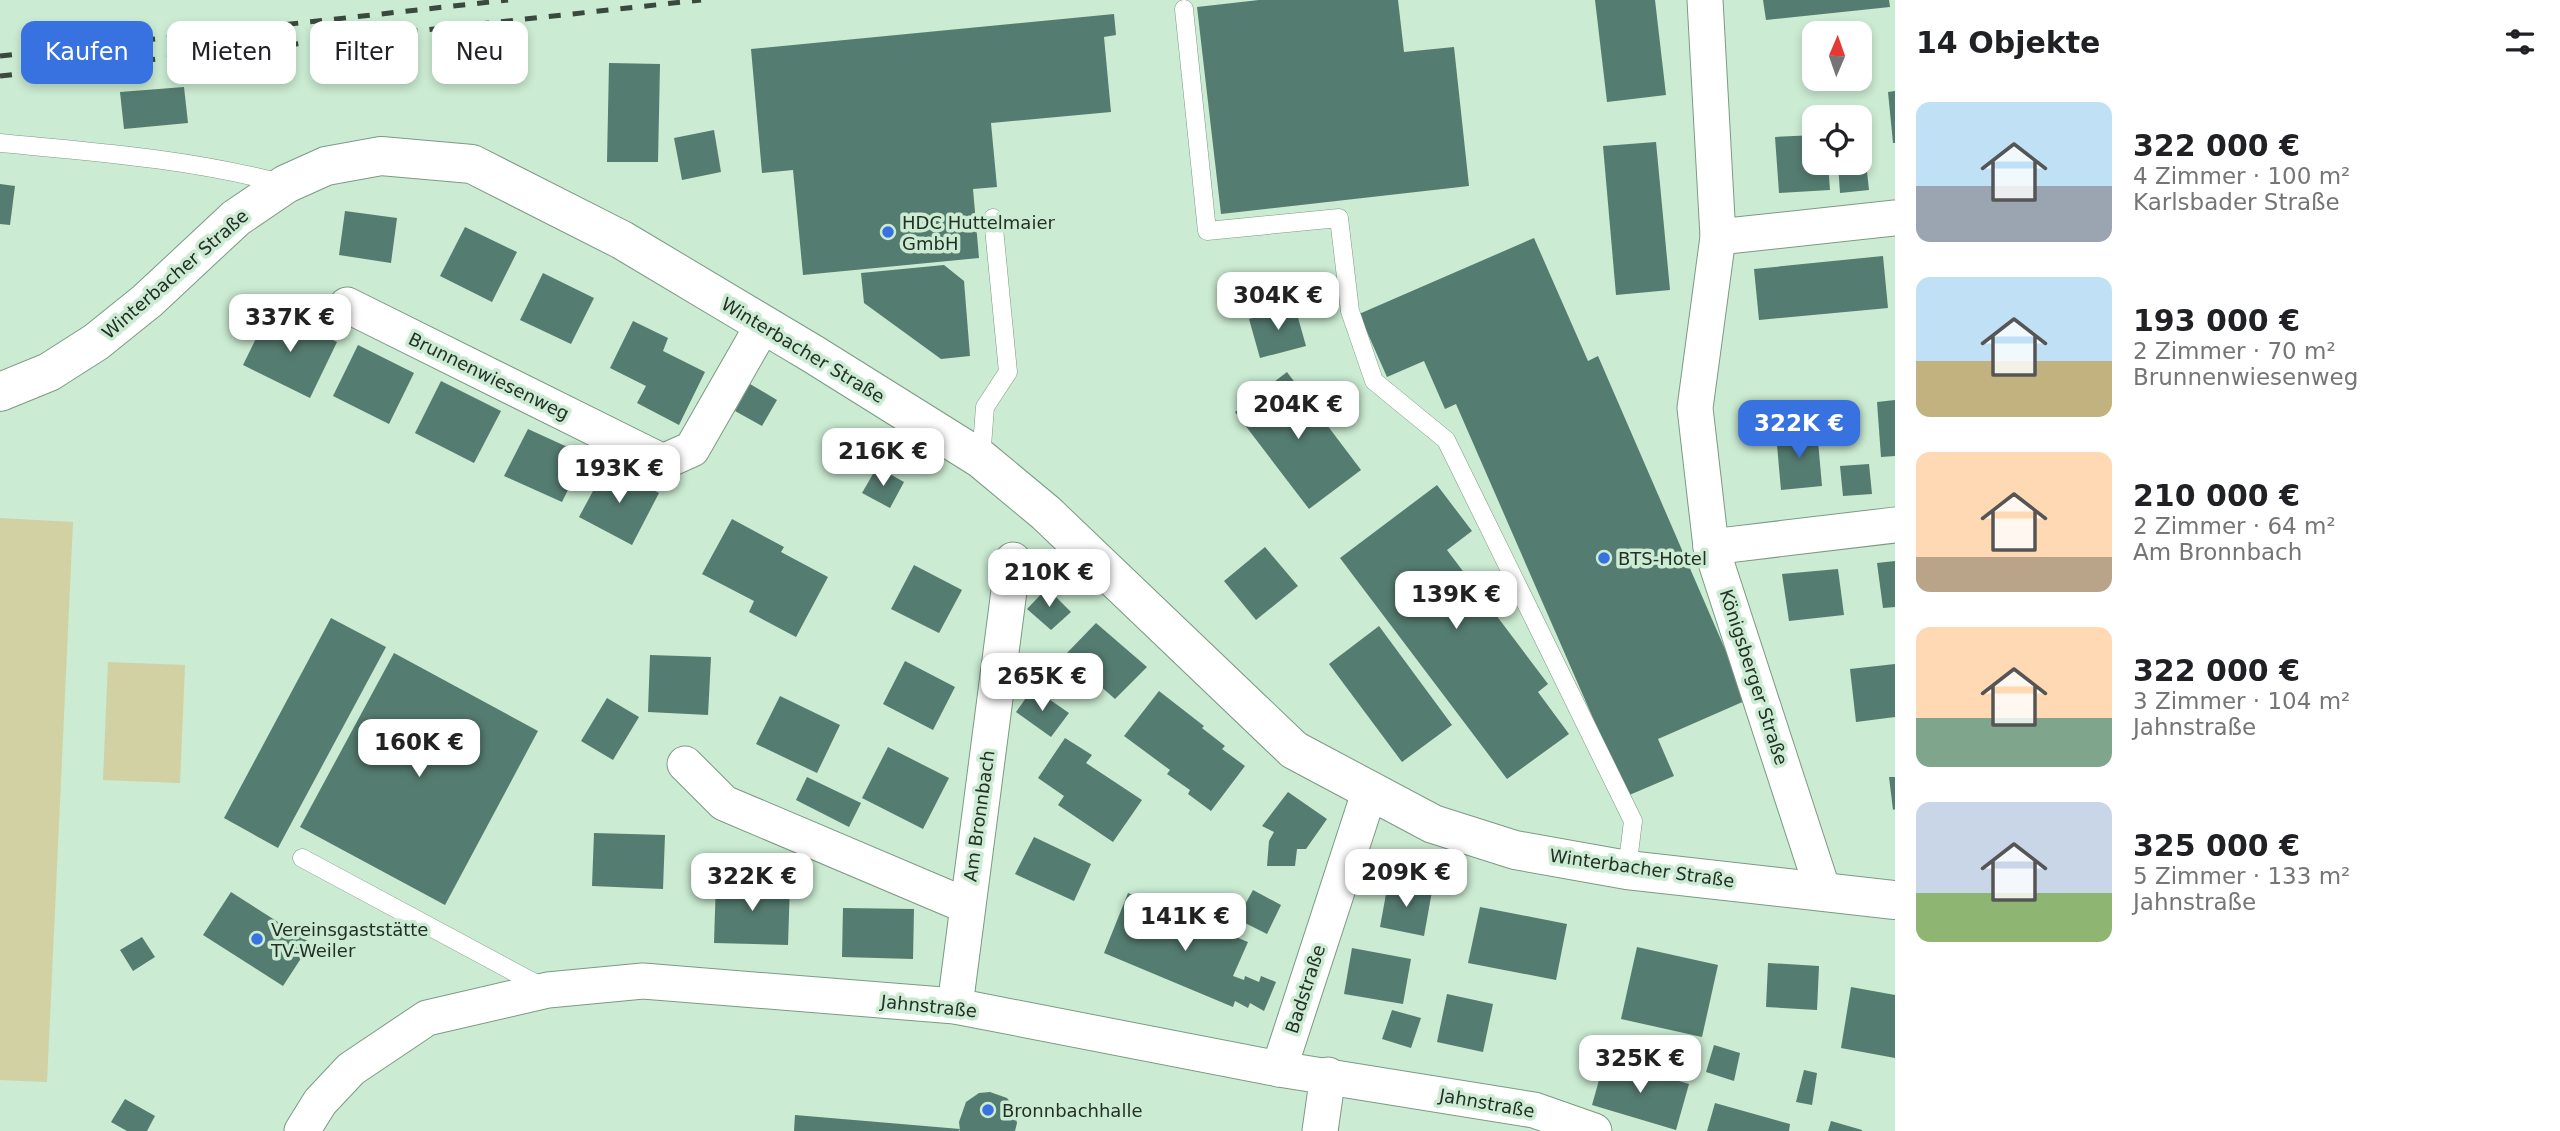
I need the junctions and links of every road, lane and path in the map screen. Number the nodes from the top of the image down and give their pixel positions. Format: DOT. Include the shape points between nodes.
graph roads {
  1 [pos="1705,0"];
  2 [pos="1184,9"];
  3 [pos="0,143"];
  4 [pos="286,184"];
  5 [pos="993,218"];
  6 [pos="1895,218"];
  7 [pos="1717,237"];
  8 [pos="348,305"];
  9 [pos="763,324"];
  10 [pos="0,392"];
  11 [pos="981,459"];
  12 [pos="1895,525"];
  13 [pos="1712,547"];
  14 [pos="1013,560"];
  15 [pos="685,764"];
  16 [pos="1370,790"];
  17 [pos="302,858"];
  18 [pos="1627,870"];
  19 [pos="1823,891"];
  20 [pos="1895,900"];
  21 [pos="967,906"];
  22 [pos="548,990"];
  23 [pos="955,1006"];
  24 [pos="1279,1069"];
  25 [pos="1328,1075"];
  26 [pos="302,1131"];
  27 [pos="1320,1131"];
  28 [pos="1594,1131"];
  1 -- 7 [label="street, Königsberger Straße"];
  2 -- 18 [label="lane" via="1207,231 1339,218 1350,311 1374,381 1446,440 1633,821"];
  3 -- 4 [label="lane" via="163,159"];
  4 -- 9 [label="street, Winterbacher Straße" via="326,166 381,156 472,164 622,240"];
  4 -- 10 [label="street, Winterbacher Straße" via="236,218 96,342 49,372"];
  5 -- 11 [label="lane" via="1008,372 985,407"];
  6 -- 7 [label="street"];
  7 -- 13 [label="street, Königsberger Straße" via="1695,408"];
  8 -- 9 [label="street, Brunnenwiesenweg" via="663,462 692,449"];
  9 -- 11 [label="street, Winterbacher Straße"];
  11 -- 16 [label="street, Winterbacher Straße" via="1046,513 1294,751"];
  12 -- 13 [label="street"];
  13 -- 19 [label="street, Königsberger Straße"];
  14 -- 21 [label="street, Am Bronnbach"];
  15 -- 21 [label="street, Am Bronnbach" via="724,803"];
  16 -- 18 [label="street, Winterbacher Straße" via="1433,824 1515,850"];
  16 -- 24 [label="street, Badstraße"];
  17 -- 22 [label="lane"];
  18 -- 19 [label="street, Winterbacher Straße"];
  19 -- 20 [label="street, Winterbacher Straße"];
  21 -- 23 [label="street, Am Bronnbach"];
  22 -- 23 [label="street, Jahnstraße" via="643,981"];
  22 -- 26 [label="street, Jahnstraße" via="427,1018 351,1069 320,1102"];
  23 -- 24 [label="street, Jahnstraße"];
  24 -- 25 [label="street, Jahnstraße"];
  25 -- 27 [label="street"];
  25 -- 28 [label="street, Jahnstraße" via="1534,1110"];
}
